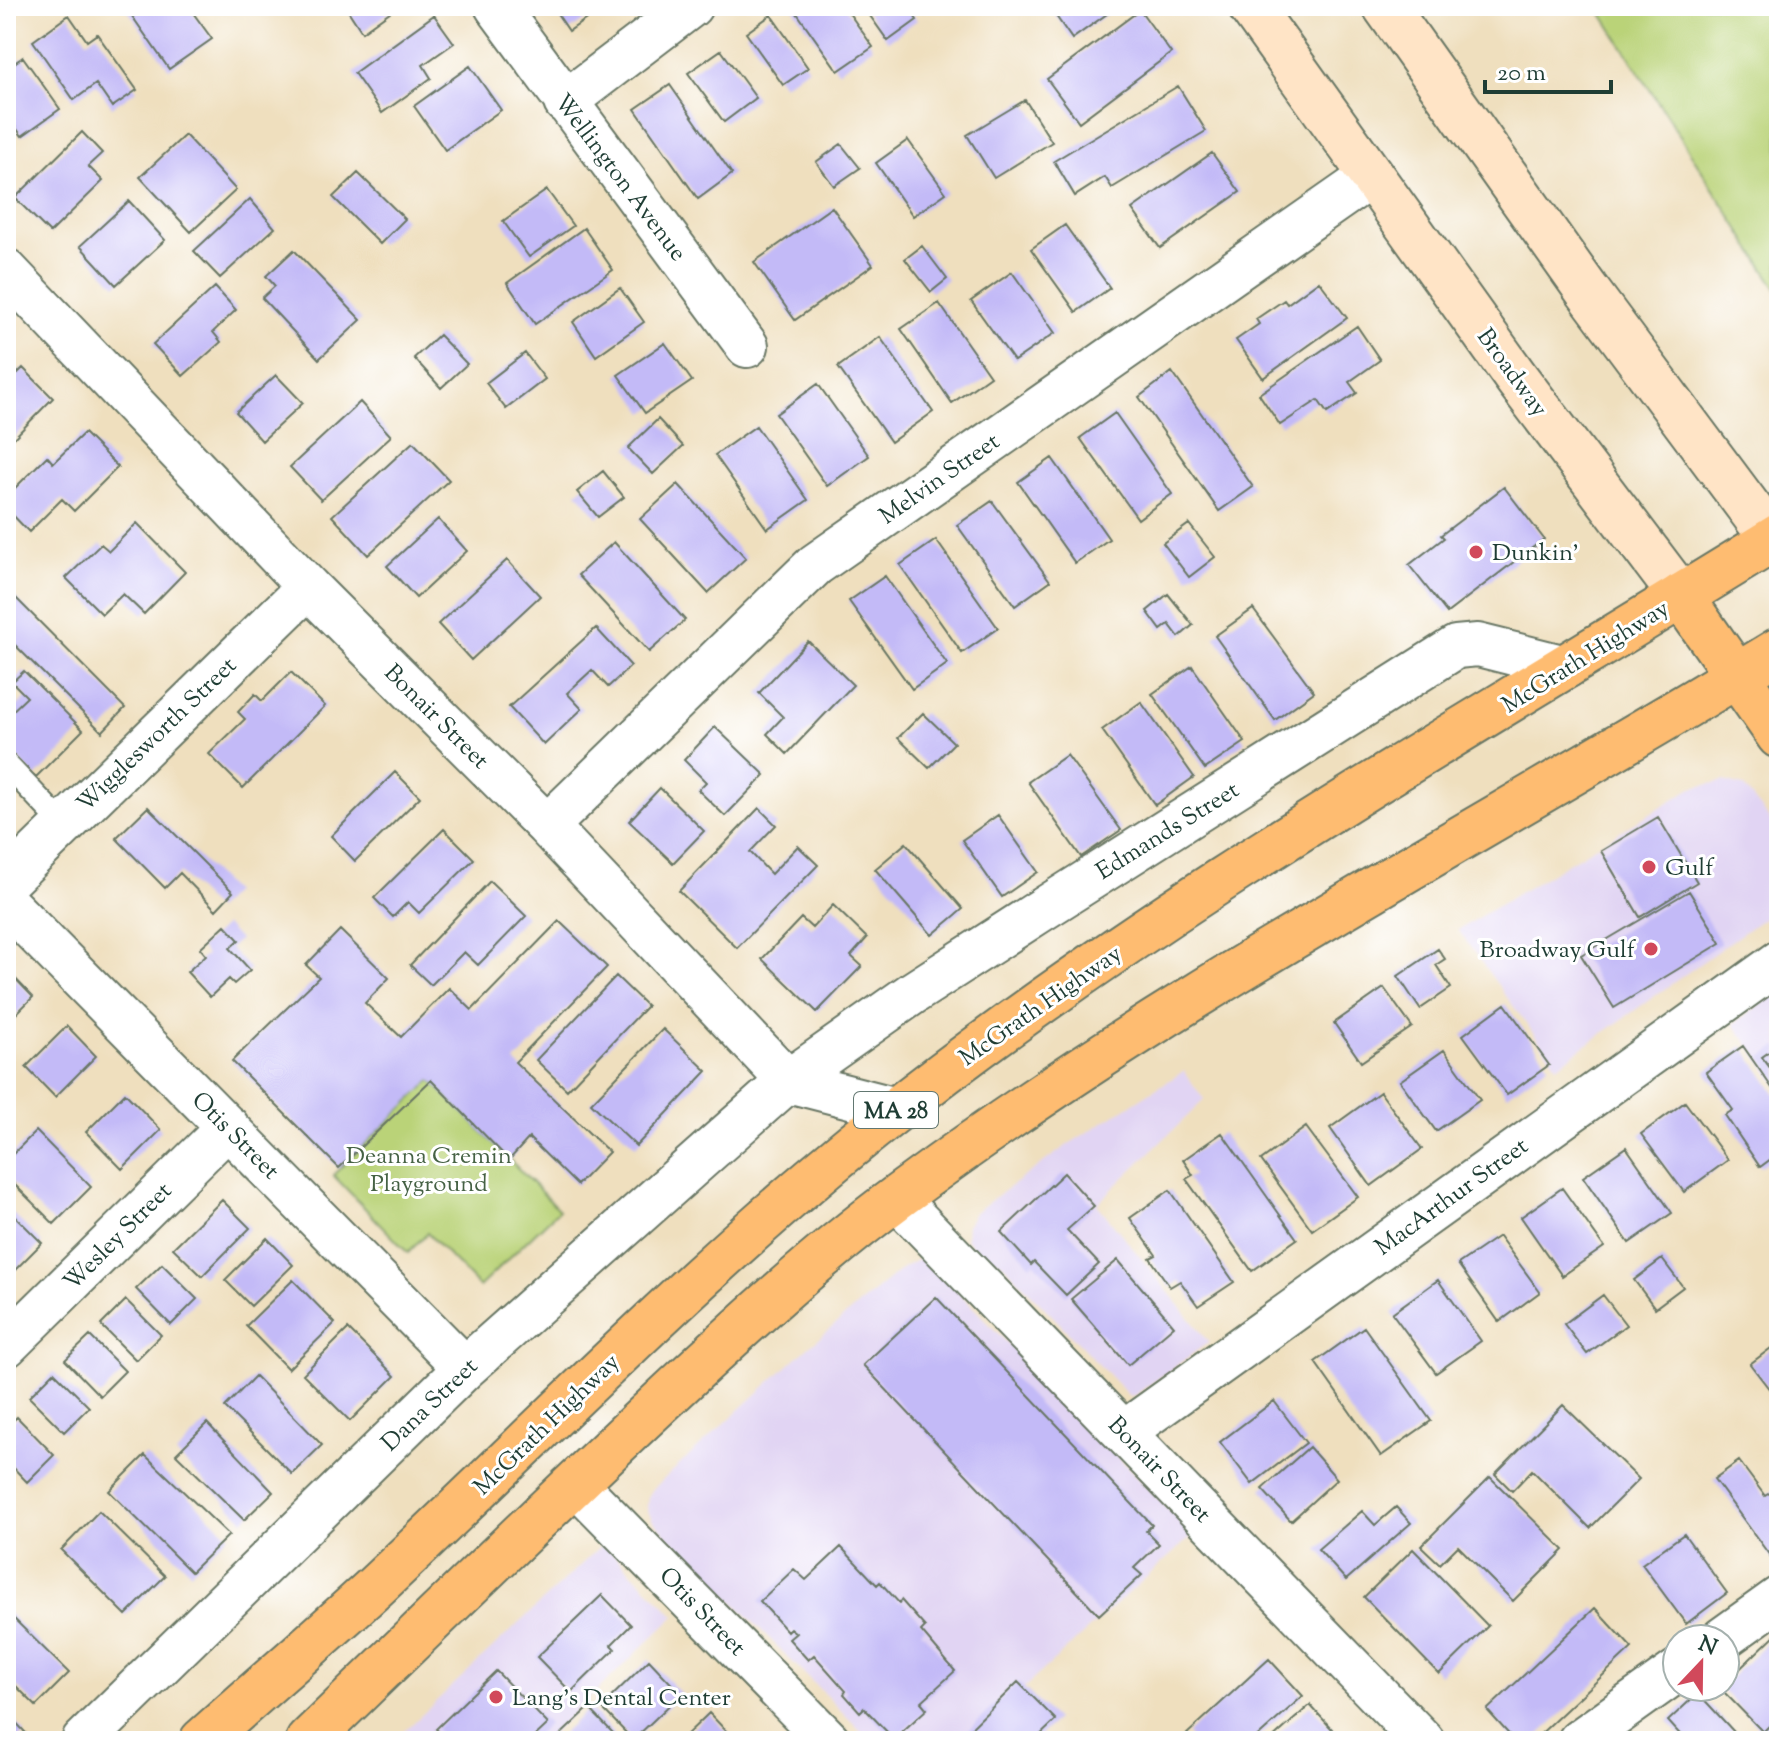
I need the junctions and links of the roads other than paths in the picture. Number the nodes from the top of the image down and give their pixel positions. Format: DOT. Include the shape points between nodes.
graph roads {
  1 [pos="496,6"];
  2 [pos="691,6"];
  3 [pos="1250,6"];
  4 [pos="1385,6"];
  5 [pos="565,102"];
  6 [pos="1370,177"];
  7 [pos="6,270"];
  8 [pos="747,346"];
  9 [pos="1777,541"];
  10 [pos="308,587"];
  11 [pos="1681,596"];
  12 [pos="1779,650"];
  13 [pos="1566,667"];
  14 [pos="1737,676"];
  15 [pos="1779,736"];
  16 [pos="6,764"];
  17 [pos="63,824"];
  18 [pos="547,826"];
  19 [pos="6,882"];
  20 [pos="6,903"];
  21 [pos="1779,962"];
  22 [pos="788,1081"];
  23 [pos="897,1109"];
  24 [pos="228,1127"];
  25 [pos="896,1198"];
  26 [pos="6,1346"];
  27 [pos="465,1368"];
  28 [pos="1124,1432"];
  29 [pos="575,1483"];
  30 [pos="1779,1598"];
  31 [pos="1741,1625"];
  32 [pos="1661,1682"];
  33 [pos="83,1741"];
  34 [pos="202,1741"];
  35 [pos="308,1741"];
  36 [pos="829,1741"];
  37 [pos="1423,1741"];
  38 [pos="1579,1741"];
  1 -- 5 [label="street, Wellington Avenue"];
  2 -- 5 [label="street"];
  3 -- 6 [label="main road, Broadway"];
  4 -- 9 [label="main road" via="1586,289"];
  5 -- 8 [label="street, Wellington Avenue"];
  6 -- 11 [label="main road, Broadway"];
  6 -- 18 [label="street, Melvin Street" via="815,565"];
  7 -- 10 [label="street, Bonair Street"];
  9 -- 11 [label="main road, McGrath Highway / MA 28"];
  10 -- 17 [label="street, Wigglesworth Street"];
  10 -- 18 [label="street, Bonair Street"];
  11 -- 13 [label="main road, McGrath Highway / MA 28"];
  11 -- 14 [label="main road, Broadway"];
  12 -- 14 [label="main road, MA 28"];
  13 -- 22 [label="street, Edmands Street" via="1478,645 1456,647 939,976"];
  13 -- 23 [label="main road, McGrath Highway / MA 28" via="1192,900"];
  14 -- 15 [label="main road, Broadway"];
  14 -- 25 [label="main road, MA 28" via="1138,1032"];
  16 -- 17 [label="lane"];
  17 -- 19 [label="street, Wigglesworth Street"];
  18 -- 22 [label="street, Bonair Street"];
  20 -- 24 [label="street, Otis Street"];
  21 -- 28 [label="street, MacArthur Street"];
  22 -- 23 [label="street"];
  22 -- 27 [label="street, Dana Street"];
  23 -- 34 [label="main road, McGrath Highway / MA 28" via="707,1271 371,1590"];
  24 -- 26 [label="street, Wesley Street"];
  24 -- 27 [label="street, Otis Street"];
  25 -- 28 [label="street, Bonair Street"];
  25 -- 29 [label="main road, MA 28" via="777,1296"];
  27 -- 33 [label="street, Dana Street"];
  28 -- 37 [label="street, Bonair Street"];
  29 -- 35 [label="main road, MA 28"];
  29 -- 36 [label="street, Otis Street"];
  30 -- 31 [label="street"];
  32 -- 38 [label="street"];
}
